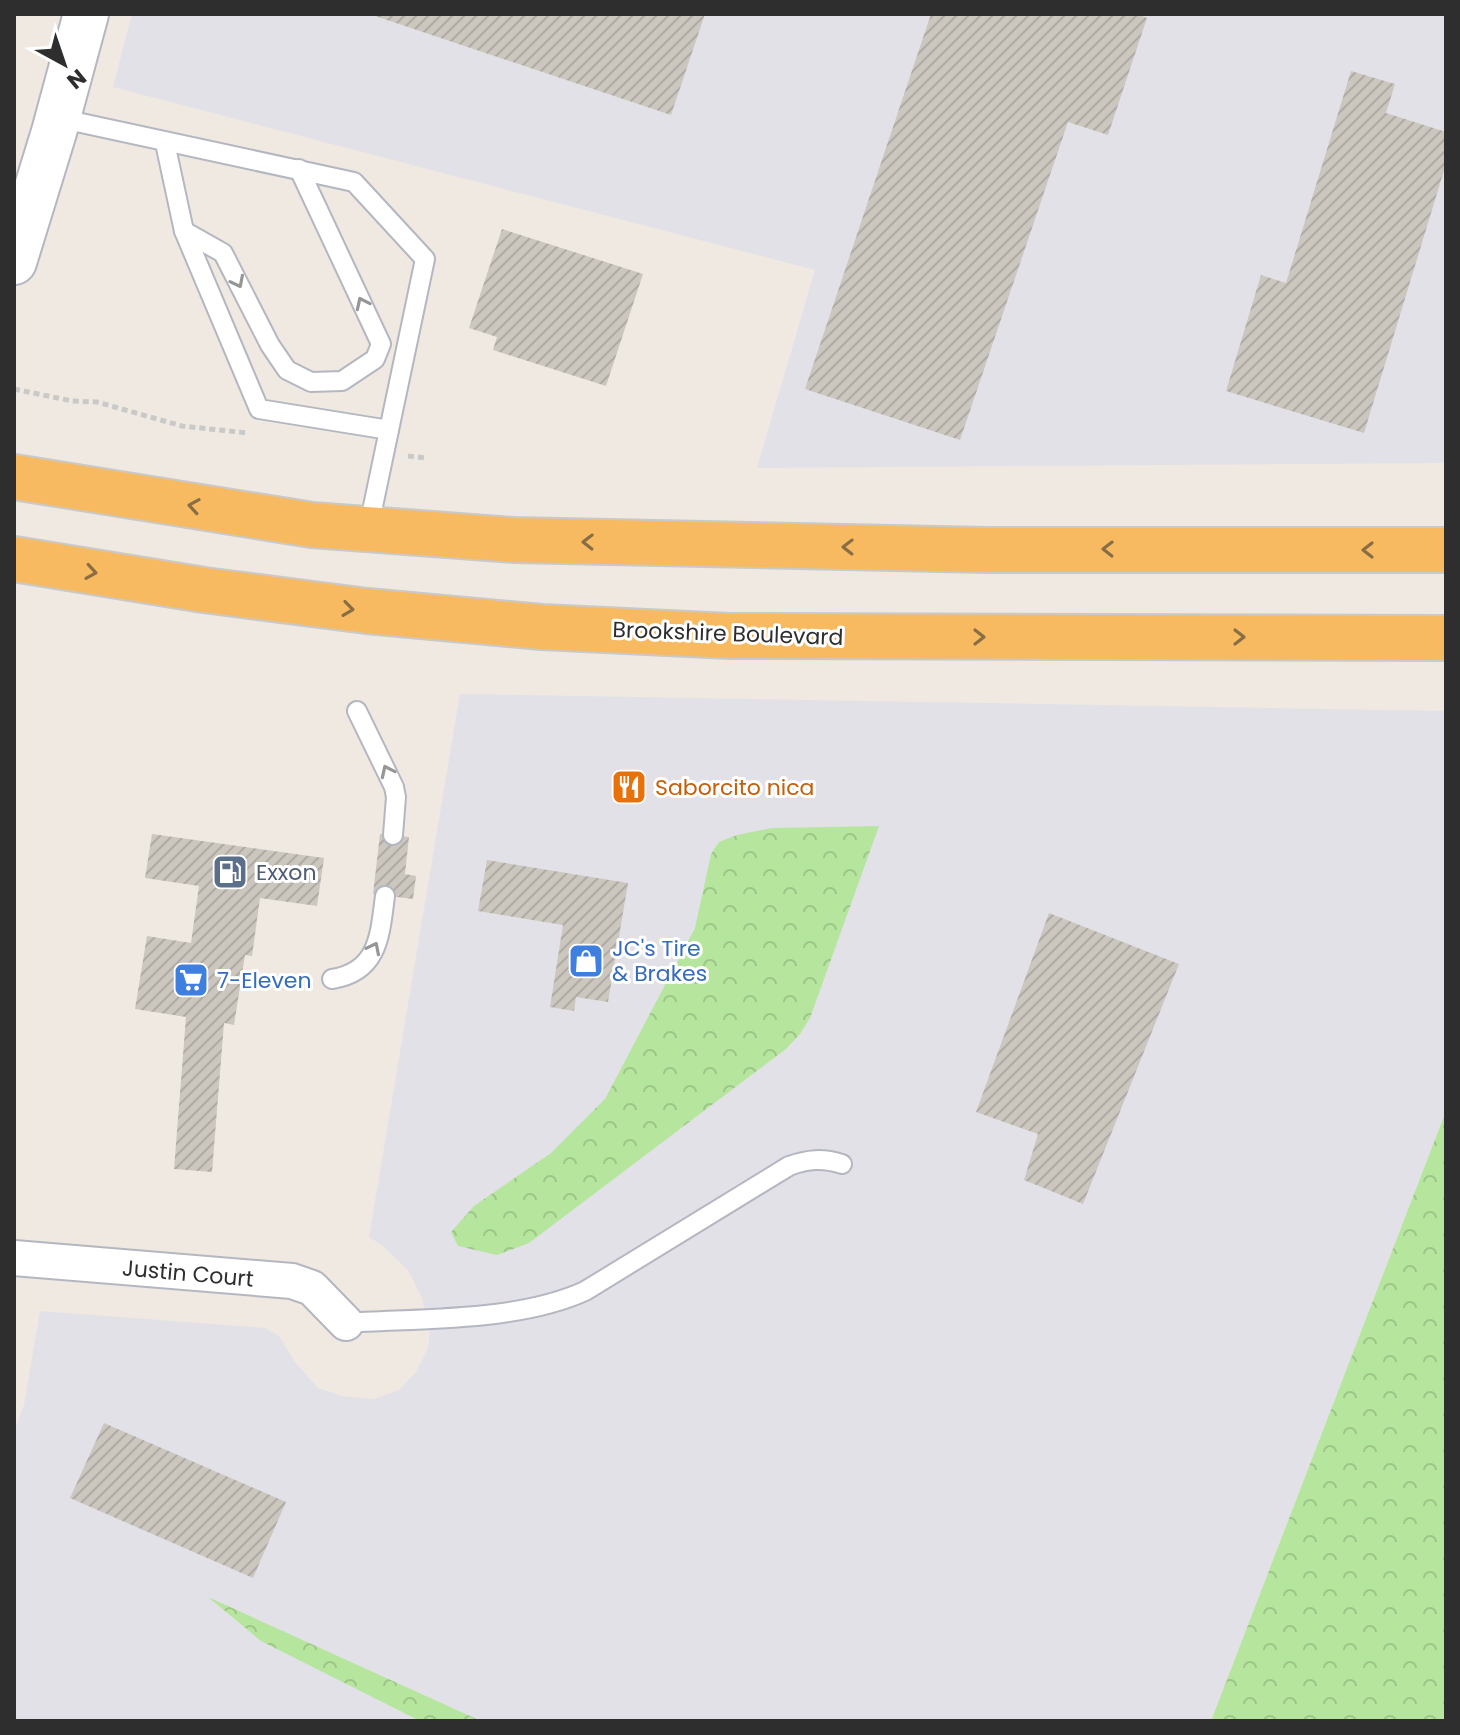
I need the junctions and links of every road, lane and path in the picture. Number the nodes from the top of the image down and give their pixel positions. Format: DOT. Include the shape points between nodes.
graph roads {
  1 [pos="86,14"];
  2 [pos="58,118"];
  3 [pos="165,143"];
  4 [pos="299,169"];
  5 [pos="184,231"];
  6 [pos="14,262"];
  7 [pos="14,389"];
  8 [pos="389,430"];
  9 [pos="255,435"];
  10 [pos="385,454"];
  11 [pos="427,458"];
  12 [pos="14,477"];
  13 [pos="368,530"];
  14 [pos="1446,550"];
  15 [pos="14,559"];
  16 [pos="1446,638"];
  17 [pos="357,711"];
  18 [pos="393,835"];
  19 [pos="385,896"];
  20 [pos="332,979"];
  21 [pos="842,1164"];
  22 [pos="14,1258"];
  23 [pos="346,1323"];
  1 -- 2 [label="street"];
  2 -- 3 [label="lane"];
  2 -- 6 [label="street"];
  3 -- 4 [label="lane"];
  3 -- 5 [label="lane"];
  5 -- 4 [label="lane, one-way" via="223,253 287,370 311,382 342,381 375,359 381,344"];
  4 -- 8 [label="lane" via="354,182 425,259"];
  5 -- 8 [label="lane" via="259,409"];
  7 -- 9 [label="path" via="97,402 182,426"];
  8 -- 10 [label="lane"];
  10 -- 11 [label="path"];
  10 -- 13 [label="lane"];
  13 -- 12 [label="highway, one-way"];
  14 -- 13 [label="highway, one-way" via="987,550 514,540"];
  15 -- 16 [label="highway, Brookshire Boulevard, one-way" via="204,590 542,627 745,636"];
  18 -- 17 [label="lane, one-way" via="394,787"];
  20 -- 19 [label="lane, one-way" via="353,973 373,954"];
  21 -- 23 [label="lane" via="807,1160 789,1166 565,1300 503,1312"];
  22 -- 23 [label="street, Justin Court" via="292,1281 312,1288"];
}
